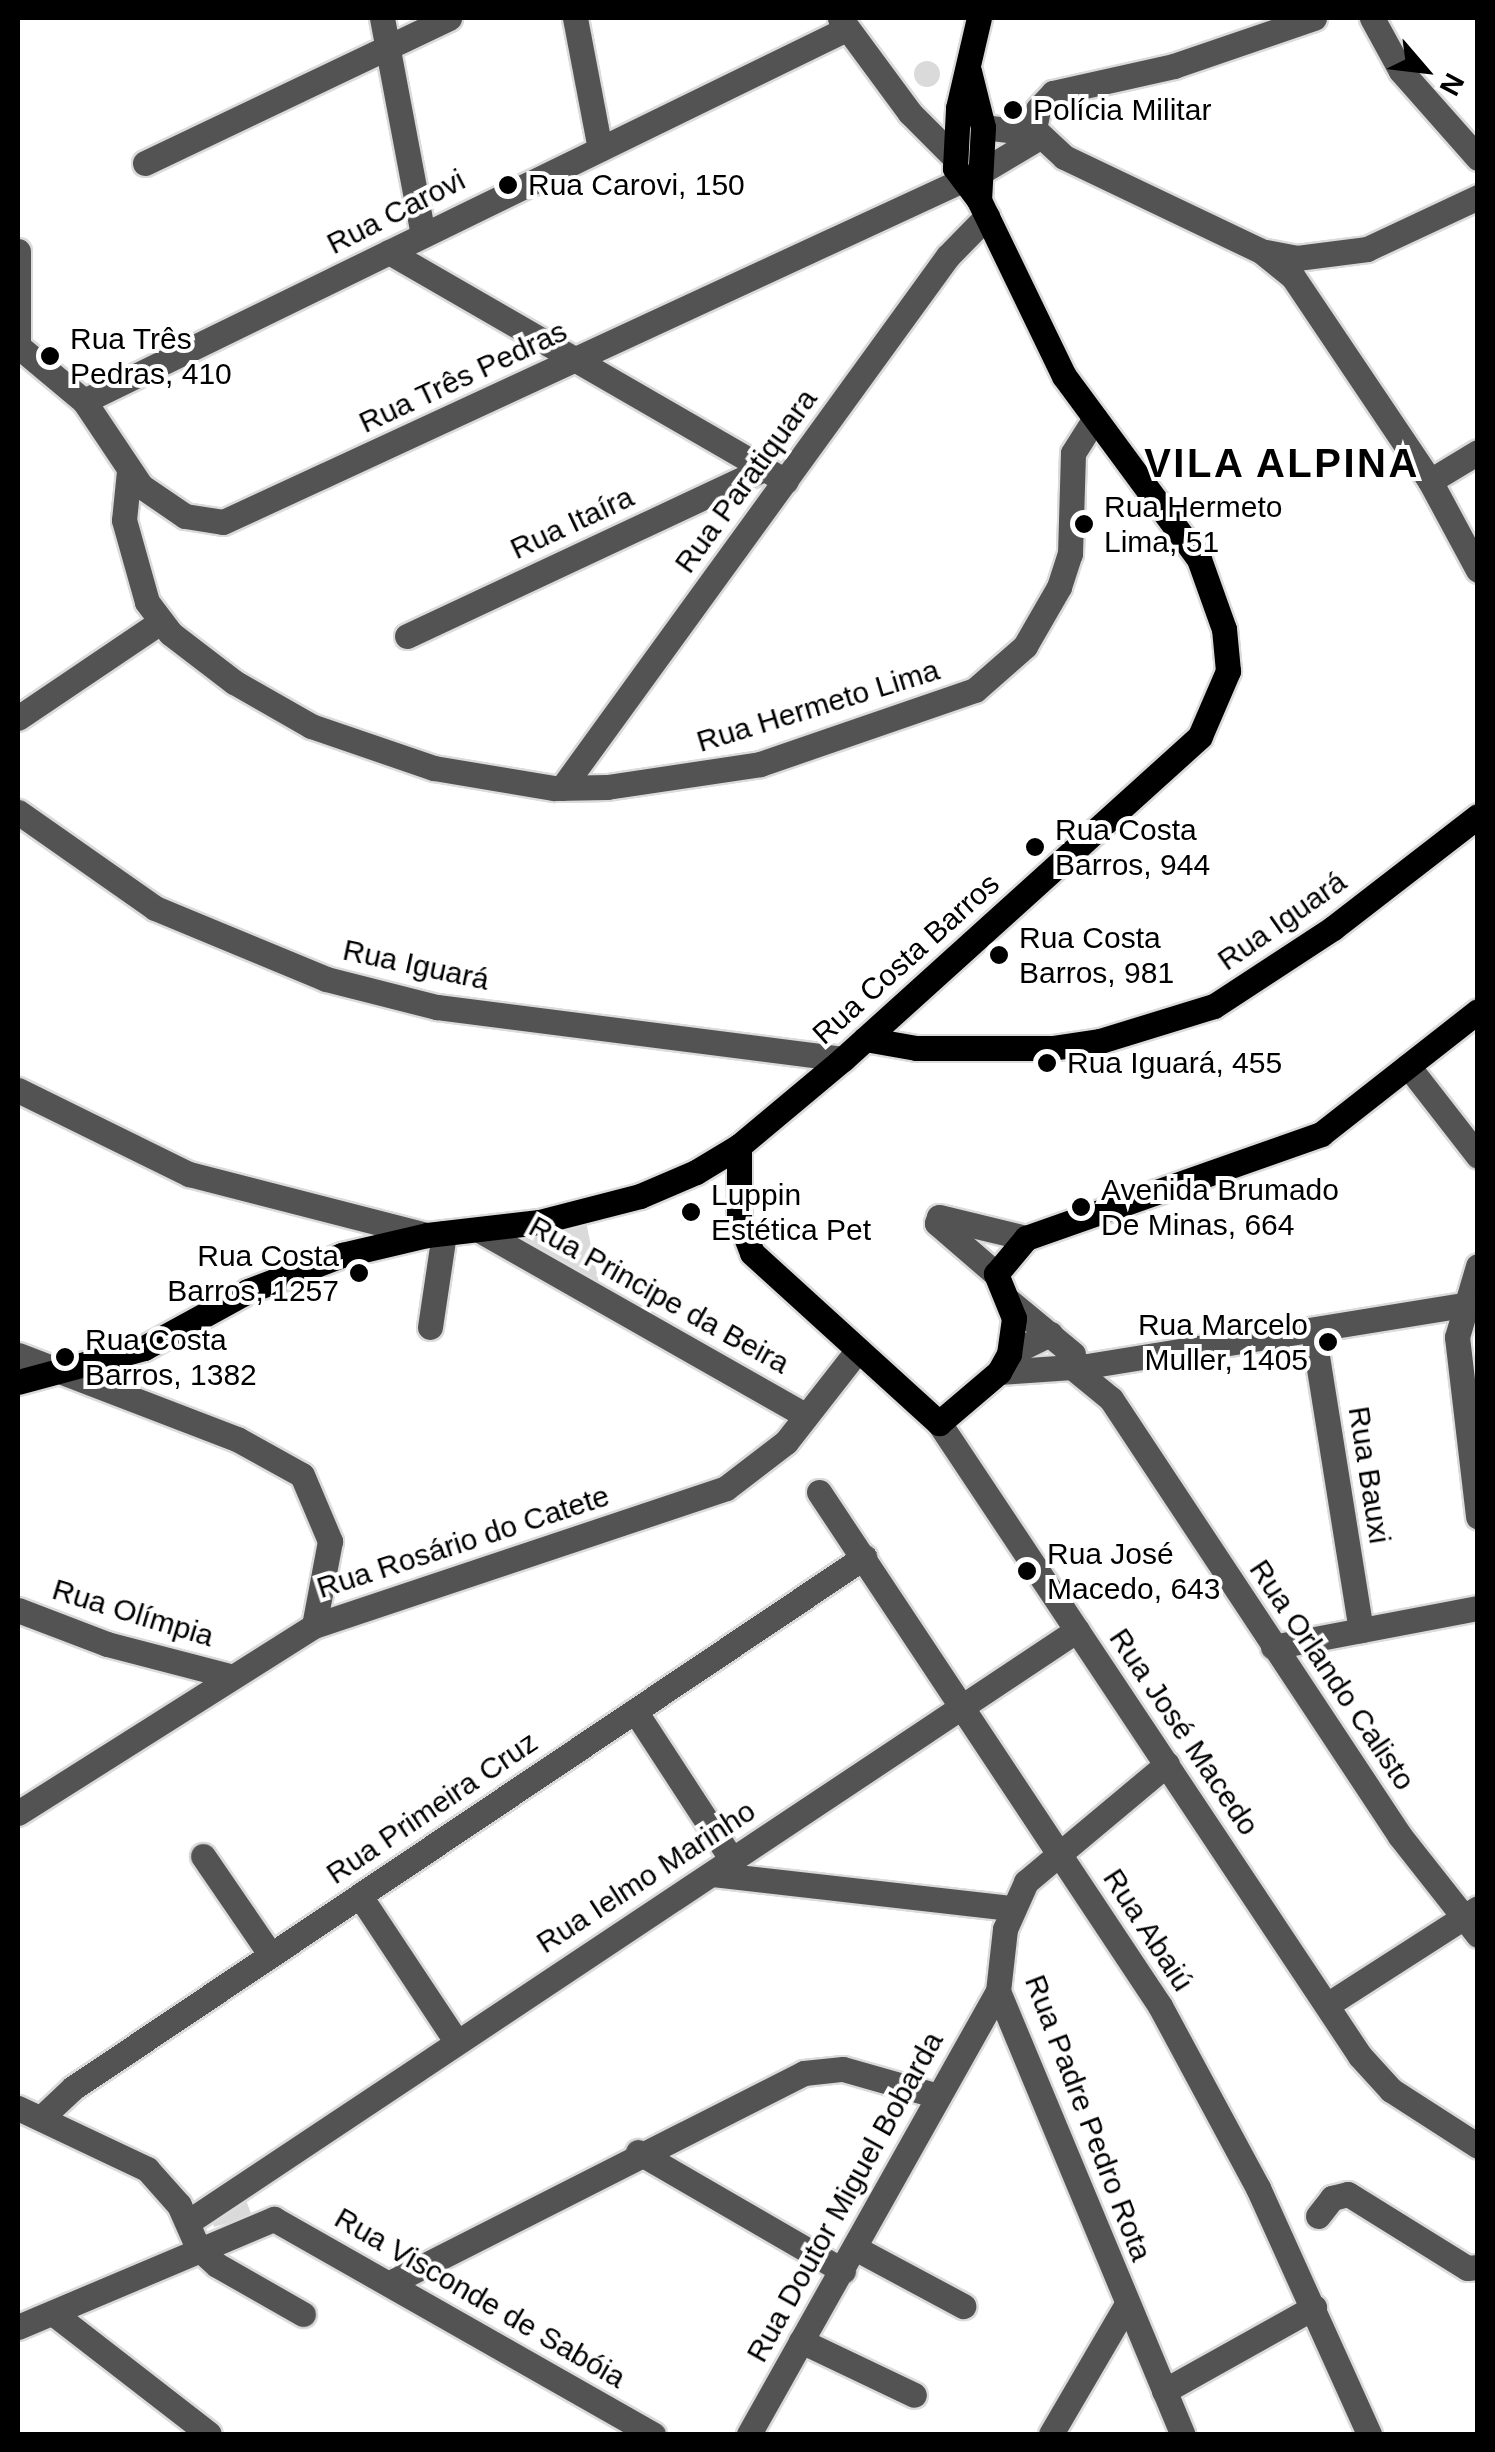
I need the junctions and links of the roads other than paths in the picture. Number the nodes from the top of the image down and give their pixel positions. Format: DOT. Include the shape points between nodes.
graph roads {
  1 [pos="382,18"];
  2 [pos="449,18"];
  3 [pos="575,18"];
  4 [pos="980,18"];
  5 [pos="1314,18"];
  6 [pos="1372,18"];
  7 [pos="843,23"];
  8 [pos="388,51"];
  9 [pos="969,71"];
  10 [pos="910,112"];
  11 [pos="1039,119"];
  12 [pos="956,123"];
  13 [pos="983,127"];
  14 [pos="600,149"];
  15 [pos="1478,158"];
  16 [pos="144,163"];
  17 [pos="956,168"];
  18 [pos="984,170"];
  19 [pos="1478,196"];
  20 [pos="983,208"];
  21 [pos="423,234"];
  22 [pos="18,251"];
  23 [pos="1261,251"];
  24 [pos="389,252"];
  25 [pos="18,348"];
  26 [pos="575,360"];
  27 [pos="84,401"];
  28 [pos="1095,418"];
  29 [pos="1478,452"];
  30 [pos="129,471"];
  31 [pos="775,475"];
  32 [pos="1430,480"];
  33 [pos="1478,570"];
  34 [pos="159,622"];
  35 [pos="407,636"];
  36 [pos="18,718"];
  37 [pos="562,788"];
  38 [pos="18,812"];
  39 [pos="1478,816"];
  40 [pos="1478,1011"];
  41 [pos="865,1039"];
  42 [pos="843,1060"];
  43 [pos="1408,1066"];
  44 [pos="18,1090"];
  45 [pos="738,1146"];
  46 [pos="1478,1156"];
  47 [pos="479,1230"];
  48 [pos="435,1234"];
  49 [pos="1026,1238"];
  50 [pos="1478,1266"];
  51 [pos="996,1274"];
  52 [pos="1009,1301"];
  53 [pos="1470,1304"];
  54 [pos="430,1327"];
  55 [pos="1313,1331"];
  56 [pos="1050,1334"];
  57 [pos="858,1350"];
  58 [pos="18,1355"];
  59 [pos="1133,1358"];
  60 [pos="1073,1360"];
  61 [pos="1004,1363"];
  62 [pos="60,1373"];
  63 [pos="18,1382"];
  64 [pos="1112,1399"];
  65 [pos="806,1416"];
  66 [pos="938,1424"];
  67 [pos="1473,1450"];
  68 [pos="819,1492"];
  69 [pos="1478,1517"];
  70 [pos="864,1556"];
  71 [pos="1478,1608"];
  72 [pos="18,1610"];
  73 [pos="314,1626"];
  74 [pos="1077,1630"];
  75 [pos="1361,1630"];
  76 [pos="1273,1647"];
  77 [pos="230,1676"];
  78 [pos="962,1704"];
  79 [pos="635,1711"];
  80 [pos="1167,1764"];
  81 [pos="18,1813"];
  82 [pos="1057,1850"];
  83 [pos="203,1856"];
  84 [pos="722,1867"];
  85 [pos="360,1896"];
  86 [pos="1011,1908"];
  87 [pos="1468,1912"];
  88 [pos="1478,1935"];
  89 [pos="270,1954"];
  90 [pos="998,1991"];
  91 [pos="1327,2005"];
  92 [pos="456,2041"];
  93 [pos="938,2096"];
  94 [pos="29,2113"];
  95 [pos="1478,2146"];
  96 [pos="638,2152"];
  97 [pos="252,2178"];
  98 [pos="1318,2216"];
  99 [pos="274,2219"];
  100 [pos="188,2222"];
  101 [pos="198,2248"];
  102 [pos="849,2259"];
  103 [pos="1478,2267"];
  104 [pos="390,2283"];
  105 [pos="1126,2304"];
  106 [pos="964,2306"];
  107 [pos="1314,2307"];
  108 [pos="53,2313"];
  109 [pos="303,2314"];
  110 [pos="18,2327"];
  111 [pos="801,2341"];
  112 [pos="1164,2391"];
  113 [pos="914,2395"];
  114 [pos="209,2434"];
  115 [pos="653,2434"];
  116 [pos="749,2434"];
  117 [pos="1051,2434"];
  118 [pos="1182,2434"];
  119 [pos="1370,2434"];
  1 -- 8 [label="street"];
  2 -- 8 [label="street"];
  3 -- 14 [label="street"];
  4 -- 9 [label="main road"];
  5 -- 11 [label="street"];
  6 -- 15 [label="street" via="1401,71"];
  7 -- 10 [label="street"];
  7 -- 14 [label="street, Rua Carovi"];
  8 -- 16 [label="street"];
  8 -- 21 [label="street"];
  9 -- 12 [label="main road"];
  9 -- 13 [label="main road"];
  10 -- 12 [label="street"];
  10 -- 17 [label="street"];
  11 -- 13 [label="street" via="1009,130"];
  11 -- 18 [label="street, Rua Três Pedras"];
  11 -- 23 [label="street" via="1064,157"];
  12 -- 17 [label="main road"];
  12 -- 18 [label="main road" via="970,136"];
  13 -- 18 [label="main road"];
  14 -- 21 [label="street, Rua Carovi"];
  17 -- 18 [label="street, Rua Três Pedras"];
  17 -- 20 [label="main road, Rua Costa Barros"];
  17 -- 26 [label="street, Rua Três Pedras"];
  18 -- 20 [label="main road"];
  19 -- 23 [label="street" via="1366,249 1297,258"];
  20 -- 28 [label="main road, Rua Costa Barros" via="1064,376"];
  20 -- 31 [label="street, Rua Paratiquara"];
  21 -- 24 [label="street, Rua Carovi"];
  22 -- 25 [label="street"];
  23 -- 32 [label="street" via="1309,297"];
  24 -- 26 [label="street"];
  24 -- 27 [label="street, Rua Carovi"];
  25 -- 27 [label="street, Rua Três Pedras"];
  26 -- 30 [label="street, Rua Três Pedras" via="223,522 164,505"];
  26 -- 31 [label="street"];
  27 -- 30 [label="street, Rua Três Pedras"];
  28 -- 37 [label="street, Rua Hermeto Lima" via="1072,453 1070,554 1059,587 1024,646 975,690 720,774"];
  28 -- 41 [label="main road, Rua Costa Barros" via="1199,559 1224,629 1228,672 1222,696 1182,758"];
  29 -- 32 [label="street"];
  30 -- 34 [label="street" via="128,551"];
  31 -- 35 [label="street, Rua Itaíra"];
  31 -- 37 [label="street, Rua Paratiquara"];
  32 -- 33 [label="street"];
  34 -- 36 [label="street"];
  34 -- 37 [label="street, Rua Hermeto Lima" via="234,682 311,726 434,768"];
  38 -- 42 [label="street, Rua Iguará" via="155,908 326,979 475,1013"];
  39 -- 41 [label="main road, Rua Iguará" via="1333,928 1214,1006 1100,1042 1052,1048 916,1048"];
  40 -- 43 [label="main road"];
  41 -- 42 [label="main road, Rua Costa Barros"];
  42 -- 45 [label="main road, Rua Costa Barros"];
  43 -- 46 [label="street"];
  43 -- 49 [label="main road" via="1349,1116 1296,1146"];
  44 -- 48 [label="street" via="190,1174"];
  45 -- 47 [label="main road, Rua Costa Barros" via="640,1196"];
  45 -- 57 [label="main road, Rua José Macedo" via="739,1220 752,1254"];
  47 -- 48 [label="main road, Rua Costa Barros"];
  47 -- 65 [label="street, Rua Principe da Beira"];
  48 -- 54 [label="street"];
  48 -- 62 [label="main road, Rua Costa Barros" via="291,1272 144,1348"];
  49 -- 51 [label="main road"];
  49 -- 51 [label="street" via="939,1217 937,1223"];
  50 -- 53 [label="street"];
  51 -- 52 [label="main road"];
  52 -- 56 [label="street, Rua Orlando Calisto"];
  52 -- 61 [label="main road" via="1014,1318"];
  53 -- 55 [label="street"];
  53 -- 67 [label="street" via="1457,1337"];
  55 -- 59 [label="street"];
  55 -- 75 [label="street, Rua Bauxi"];
  56 -- 60 [label="street, Rua Orlando Calisto"];
  56 -- 61 [label="street"];
  57 -- 65 [label="street, Rua Rosário do Catete"];
  57 -- 66 [label="main road, Rua José Macedo"];
  58 -- 62 [label="street"];
  59 -- 60 [label="street"];
  59 -- 64 [label="street"];
  60 -- 61 [label="street"];
  60 -- 64 [label="street, Rua Orlando Calisto"];
  61 -- 66 [label="main road"];
  62 -- 63 [label="main road, Rua Costa Barros"];
  62 -- 73 [label="street" via="237,1438 302,1475 330,1541"];
  64 -- 76 [label="street, Rua Orlando Calisto"];
  65 -- 73 [label="street, Rua Rosário do Catete" via="757,1468 726,1488"];
  66 -- 74 [label="street, Rua José Macedo"];
  67 -- 69 [label="street"];
  68 -- 70 [label="street, Rua Abaiú"];
  70 -- 78 [label="street, Rua Abaiú"];
  70 -- 79 [label="street, Rua Primeira Cruz"];
  71 -- 75 [label="street"];
  72 -- 77 [label="street, Rua Olímpia" via="107,1644"];
  73 -- 77 [label="street, Rua Rosário do Catete"];
  74 -- 78 [label="street, Rua Ielmo Marinho"];
  74 -- 80 [label="street, Rua José Macedo"];
  75 -- 76 [label="street"];
  76 -- 87 [label="street, Rua Orlando Calisto"];
  77 -- 81 [label="street, Rua Rosário do Catete"];
  78 -- 82 [label="street, Rua Abaiú"];
  78 -- 84 [label="street, Rua Ielmo Marinho"];
  79 -- 84 [label="street"];
  79 -- 85 [label="street, Rua Primeira Cruz"];
  80 -- 82 [label="street, Rua Padre Pedro Rota"];
  80 -- 91 [label="street, Rua José Macedo"];
  82 -- 86 [label="street, Rua Padre Pedro Rota"];
  82 -- 107 [label="street, Rua Abaiú" via="1180,2040"];
  83 -- 89 [label="street"];
  84 -- 86 [label="street"];
  84 -- 92 [label="street, Rua Ielmo Marinho"];
  85 -- 89 [label="street, Rua Primeira Cruz"];
  85 -- 92 [label="street"];
  86 -- 90 [label="street, Rua Padre Pedro Rota"];
  87 -- 88 [label="street, Rua Orlando Calisto"];
  87 -- 91 [label="street"];
  89 -- 94 [label="street, Rua Primeira Cruz"];
  90 -- 93 [label="street, Rua Doutor Miguel Bobarda"];
  90 -- 105 [label="street, Rua Padre Pedro Rota"];
  91 -- 95 [label="street, Rua José Macedo" via="1391,2090"];
  92 -- 97 [label="street, Rua Ielmo Marinho"];
  93 -- 96 [label="street" via="825,2068"];
  93 -- 102 [label="street, Rua Doutor Miguel Bobarda"];
  94 -- 100 [label="street" via="147,2169"];
  96 -- 102 [label="street"];
  96 -- 104 [label="street"];
  97 -- 99 [label="street"];
  97 -- 100 [label="street, Rua Ielmo Marinho"];
  98 -- 103 [label="street" via="1332,2198 1348,2194 1467,2268"];
  99 -- 101 [label="street"];
  99 -- 104 [label="street, Rua Visconde de Sabóia"];
  100 -- 101 [label="street"];
  101 -- 108 [label="street"];
  101 -- 109 [label="street"];
  102 -- 106 [label="street"];
  102 -- 111 [label="street, Rua Doutor Miguel Bobarda"];
  104 -- 115 [label="street, Rua Visconde de Sabóia"];
  105 -- 112 [label="street, Rua Padre Pedro Rota"];
  105 -- 117 [label="street"];
  107 -- 112 [label="street"];
  107 -- 119 [label="street, Rua Abaiú"];
  108 -- 110 [label="street"];
  108 -- 114 [label="street"];
  111 -- 113 [label="street"];
  111 -- 116 [label="street, Rua Doutor Miguel Bobarda"];
  112 -- 118 [label="street, Rua Padre Pedro Rota"];
}
